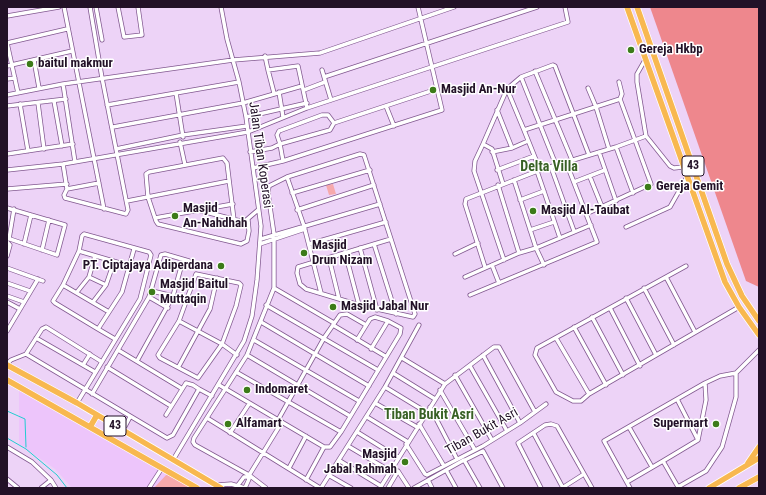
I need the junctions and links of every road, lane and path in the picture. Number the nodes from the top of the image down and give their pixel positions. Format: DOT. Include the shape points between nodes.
graph roads {
  1 [pos="60,7"];
  2 [pos="64,7"];
  3 [pos="90,7"];
  4 [pos="96,7"];
  5 [pos="118,7"];
  6 [pos="138,7"];
  7 [pos="221,7"];
  8 [pos="418,7"];
  9 [pos="454,7"];
  10 [pos="537,7"];
  11 [pos="565,7"];
  12 [pos="627,7"];
  13 [pos="637,7"];
  14 [pos="7,16"];
  15 [pos="421,18"];
  16 [pos="67,29"];
  17 [pos="102,40"];
  18 [pos="7,43"];
  19 [pos="427,44"];
  20 [pos="72,51"];
  21 [pos="265,56"];
  22 [pos="34,60"];
  23 [pos="233,60"];
  24 [pos="645,60"];
  25 [pos="12,65"];
  26 [pos="7,66"];
  27 [pos="432,67"];
  28 [pos="268,70"];
  29 [pos="322,70"];
  30 [pos="535,71"];
  31 [pos="324,77"];
  32 [pos="15,78"];
  33 [pos="102,78"];
  34 [pos="521,78"];
  35 [pos="7,79"];
  36 [pos="79,81"];
  37 [pos="239,82"];
  38 [pos="325,82"];
  39 [pos="619,82"];
  40 [pos="63,84"];
  41 [pos="302,86"];
  42 [pos="39,88"];
  43 [pos="588,88"];
  44 [pos="665,88"];
  45 [pos="437,89"];
  46 [pos="507,89"];
  47 [pos="304,90"];
  48 [pos="278,92"];
  49 [pos="656,92"];
  50 [pos="18,93"];
  51 [pos="176,93"];
  52 [pos="274,93"];
  53 [pos="7,95"];
  54 [pos="66,99"];
  55 [pos="620,99"];
  56 [pos="331,100"];
  57 [pos="54,101"];
  58 [pos="38,103"];
  59 [pos="243,103"];
  60 [pos="307,103"];
  61 [pos="20,104"];
  62 [pos="107,105"];
  63 [pos="7,106"];
  64 [pos="386,106"];
  65 [pos="596,107"];
  66 [pos="307,108"];
  67 [pos="281,109"];
  68 [pos="497,110"];
  69 [pos="574,114"];
  70 [pos="180,115"];
  71 [pos="283,116"];
  72 [pos="246,117"];
  73 [pos="556,120"];
  74 [pos="334,122"];
  75 [pos="541,125"];
  76 [pos="247,126"];
  77 [pos="394,126"];
  78 [pos="113,127"];
  79 [pos="524,130"];
  80 [pos="248,132"];
  81 [pos="183,135"];
  82 [pos="646,136"];
  83 [pos="634,140"];
  84 [pos="528,141"];
  85 [pos="182,142"];
  86 [pos="73,144"];
  87 [pos="280,144"];
  88 [pos="483,144"];
  89 [pos="62,146"];
  90 [pos="616,147"];
  91 [pos="512,148"];
  92 [pos="44,149"];
  93 [pos="116,149"];
  94 [pos="609,149"];
  95 [pos="28,151"];
  96 [pos="250,152"];
  97 [pos="492,152"];
  98 [pos="599,152"];
  99 [pos="7,154"];
  100 [pos="117,155"];
  101 [pos="589,155"];
  102 [pos="534,156"];
  103 [pos="94,159"];
  104 [pos="572,160"];
  105 [pos="283,161"];
  106 [pos="75,162"];
  107 [pos="566,162"];
  108 [pos="63,164"];
  109 [pos="185,165"];
  110 [pos="556,165"];
  111 [pos="551,167"];
  112 [pos="683,167"];
  113 [pos="253,168"];
  114 [pos="7,170"];
  115 [pos="370,170"];
  116 [pos="497,170"];
  117 [pos="605,170"];
  118 [pos="538,171"];
  119 [pos="287,177"];
  120 [pos="590,177"];
  121 [pos="687,177"];
  122 [pos="514,180"];
  123 [pos="229,181"];
  124 [pos="574,182"];
  125 [pos="99,183"];
  126 [pos="67,184"];
  127 [pos="374,185"];
  128 [pos="501,185"];
  129 [pos="7,189"];
  130 [pos="67,189"];
  131 [pos="544,192"];
  132 [pos="292,193"];
  133 [pos="481,193"];
  134 [pos="634,193"];
  135 [pos="148,197"];
  136 [pos="520,200"];
  137 [pos="127,201"];
  138 [pos="616,201"];
  139 [pos="233,204"];
  140 [pos="380,204"];
  141 [pos="602,207"];
  142 [pos="7,208"];
  143 [pos="14,209"];
  144 [pos="104,209"];
  145 [pos="197,209"];
  146 [pos="258,210"];
  147 [pos="297,210"];
  148 [pos="586,214"];
  149 [pos="31,215"];
  150 [pos="155,218"];
  151 [pos="49,220"];
  152 [pos="234,220"];
  153 [pos="248,220"];
  154 [pos="386,222"];
  155 [pos="554,222"];
  156 [pos="591,225"];
  157 [pos="626,227"];
  158 [pos="304,228"];
  159 [pos="530,230"];
  160 [pos="574,231"];
  161 [pos="274,234"];
  162 [pos="560,238"];
  163 [pos="8,239"];
  164 [pos="261,239"];
  165 [pos="274,239"];
  166 [pos="391,239"];
  167 [pos="478,243"];
  168 [pos="24,244"];
  169 [pos="260,244"];
  170 [pos="309,244"];
  171 [pos="374,244"];
  172 [pos="720,245"];
  173 [pos="712,246"];
  174 [pos="360,248"];
  175 [pos="536,248"];
  176 [pos="134,249"];
  177 [pos="42,250"];
  178 [pos="79,251"];
  179 [pos="345,252"];
  180 [pos="519,253"];
  181 [pos="455,254"];
  182 [pos="7,256"];
  183 [pos="95,256"];
  184 [pos="329,258"];
  185 [pos="183,260"];
  186 [pos="504,260"];
  187 [pos="190,261"];
  188 [pos="114,262"];
  189 [pos="313,263"];
  190 [pos="492,264"];
  191 [pos="544,265"];
  192 [pos="130,266"];
  193 [pos="686,266"];
  194 [pos="7,268"];
  195 [pos="485,268"];
  196 [pos="666,276"];
  197 [pos="89,277"];
  198 [pos="465,277"];
  199 [pos="217,278"];
  200 [pos="38,279"];
  201 [pos="43,281"];
  202 [pos="7,283"];
  203 [pos="499,283"];
  204 [pos="63,285"];
  205 [pos="106,286"];
  206 [pos="274,288"];
  207 [pos="644,288"];
  208 [pos="30,291"];
  209 [pos="152,291"];
  210 [pos="77,292"];
  211 [pos="321,293"];
  212 [pos="470,295"];
  213 [pos="7,296"];
  214 [pos="174,296"];
  215 [pos="149,297"];
  216 [pos="339,298"];
  217 [pos="626,298"];
  218 [pos="7,302"];
  219 [pos="24,302"];
  220 [pos="94,302"];
  221 [pos="266,305"];
  222 [pos="359,306"];
  223 [pos="739,307"];
  224 [pos="20,308"];
  225 [pos="168,308"];
  226 [pos="610,308"];
  227 [pos="377,310"];
  228 [pos="110,312"];
  229 [pos="396,314"];
  230 [pos="592,317"];
  231 [pos="179,321"];
  232 [pos="388,321"];
  233 [pos="759,321"];
  234 [pos="261,322"];
  235 [pos="333,324"];
  236 [pos="366,325"];
  237 [pos="419,325"];
  238 [pos="574,327"];
  239 [pos="98,329"];
  240 [pos="7,332"];
  241 [pos="199,332"];
  242 [pos="695,332"];
  243 [pos="759,334"];
  244 [pos="36,338"];
  245 [pos="324,338"];
  246 [pos="556,338"];
  247 [pos="115,339"];
  248 [pos="254,340"];
  249 [pos="358,340"];
  250 [pos="222,344"];
  251 [pos="674,344"];
  252 [pos="371,349"];
  253 [pos="118,350"];
  254 [pos="759,350"];
  255 [pos="26,354"];
  256 [pos="90,354"];
  257 [pos="315,354"];
  258 [pos="237,355"];
  259 [pos="247,355"];
  260 [pos="483,355"];
  261 [pos="656,355"];
  262 [pos="385,356"];
  263 [pos="402,358"];
  264 [pos="137,361"];
  265 [pos="102,362"];
  266 [pos="7,365"];
  267 [pos="83,365"];
  268 [pos="179,366"];
  269 [pos="470,366"];
  270 [pos="640,366"];
  271 [pos="108,367"];
  272 [pos="307,369"];
  273 [pos="378,370"];
  274 [pos="95,372"];
  275 [pos="236,372"];
  276 [pos="393,373"];
  277 [pos="736,373"];
  278 [pos="454,375"];
  279 [pos="623,375"];
  280 [pos="7,380"];
  281 [pos="706,383"];
  282 [pos="445,384"];
  283 [pos="606,384"];
  284 [pos="219,385"];
  285 [pos="296,385"];
  286 [pos="369,386"];
  287 [pos="385,387"];
  288 [pos="181,388"];
  289 [pos="225,389"];
  290 [pos="85,390"];
  291 [pos="199,390"];
  292 [pos="440,390"];
  293 [pos="92,394"];
  294 [pos="589,394"];
  295 [pos="212,396"];
  296 [pos="436,399"];
  297 [pos="677,399"];
  298 [pos="288,400"];
  299 [pos="359,401"];
  300 [pos="77,403"];
  301 [pos="375,403"];
  302 [pos="249,404"];
  303 [pos="546,404"];
  304 [pos="171,406"];
  305 [pos="430,407"];
  306 [pos="426,412"];
  307 [pos="535,412"];
  308 [pos="97,415"];
  309 [pos="166,415"];
  310 [pos="350,416"];
  311 [pos="130,417"];
  312 [pos="366,417"];
  313 [pos="207,418"];
  314 [pos="278,420"];
  315 [pos="282,422"];
  316 [pos="520,424"];
  317 [pos="418,425"];
  318 [pos="90,426"];
  319 [pos="629,427"];
  320 [pos="123,430"];
  321 [pos="341,432"];
  322 [pos="357,432"];
  323 [pos="507,432"];
  324 [pos="230,433"];
  325 [pos="534,434"];
  326 [pos="306,436"];
  327 [pos="492,440"];
  328 [pos="698,440"];
  329 [pos="407,443"];
  330 [pos="348,446"];
  331 [pos="7,447"];
  332 [pos="324,447"];
  333 [pos="759,447"];
  334 [pos="475,450"];
  335 [pos="262,452"];
  336 [pos="399,458"];
  337 [pos="759,458"];
  338 [pos="457,459"];
  339 [pos="465,460"];
  340 [pos="172,461"];
  341 [pos="340,461"];
  342 [pos="663,461"];
  343 [pos="745,466"];
  344 [pos="652,467"];
  345 [pos="162,468"];
  346 [pos="289,468"];
  347 [pos="445,468"];
  348 [pos="390,471"];
  349 [pos="584,474"];
  350 [pos="248,476"];
  351 [pos="330,476"];
  352 [pos="757,478"];
  353 [pos="7,479"];
  354 [pos="51,480"];
  355 [pos="306,480"];
  356 [pos="428,480"];
  357 [pos="627,482"];
  358 [pos="238,485"];
  359 [pos="219,487"];
  360 [pos="380,487"];
  361 [pos="18,488"];
  362 [pos="41,488"];
  363 [pos="56,488"];
  364 [pos="149,488"];
  365 [pos="197,488"];
  366 [pos="245,488"];
  367 [pos="266,488"];
  368 [pos="320,488"];
  369 [pos="351,488"];
  370 [pos="388,488"];
  371 [pos="409,488"];
  372 [pos="414,488"];
  373 [pos="432,488"];
  374 [pos="456,488"];
  375 [pos="480,488"];
  376 [pos="503,488"];
  377 [pos="541,488"];
  378 [pos="562,488"];
  379 [pos="592,488"];
  380 [pos="630,488"];
  381 [pos="678,488"];
  382 [pos="709,488"];
  383 [pos="739,488"];
  1 -- 14 [label="street"];
  2 -- 16 [label="street"];
  3 -- 33 [label="street"];
  4 -- 17 [label="street"];
  5 -- 6 [label="street" via="124,37 142,35"];
  7 -- 23 [label="street, Jalan Tiban Koperasi"];
  8 -- 15 [label="street"];
  9 -- 15 [label="street"];
  10 -- 19 [label="street"];
  11 -- 27 [label="street" via="568,22"];
  12 -- 24 [label="highway, 43"];
  13 -- 44 [label="highway, 43"];
  15 -- 19 [label="street"];
  15 -- 21 [label="street" via="320,53"];
  16 -- 18 [label="street"];
  16 -- 20 [label="street"];
  18 -- 25 [label="street"];
  19 -- 27 [label="street"];
  19 -- 31 [label="street"];
  20 -- 22 [label="street"];
  20 -- 36 [label="street"];
  21 -- 23 [label="street"];
  21 -- 28 [label="street"];
  22 -- 25 [label="street"];
  22 -- 42 [label="street"];
  23 -- 33 [label="street"];
  23 -- 37 [label="street, Jalan Tiban Koperasi"];
  24 -- 49 [label="highway, 43"];
  24 -- 82 [label="street" via="637,74 637,82"];
  25 -- 26 [label="street"];
  25 -- 32 [label="street"];
  27 -- 45 [label="street"];
  27 -- 56 [label="street"];
  28 -- 41 [label="street" via="298,66"];
  28 -- 52 [label="street"];
  29 -- 31 [label="street"];
  30 -- 34 [label="street"];
  30 -- 69 [label="street" via="555,66"];
  30 -- 73 [label="street"];
  31 -- 38 [label="street"];
  32 -- 35 [label="street"];
  32 -- 50 [label="street"];
  33 -- 36 [label="street"];
  33 -- 62 [label="street"];
  34 -- 46 [label="street"];
  34 -- 75 [label="street"];
  36 -- 40 [label="street"];
  36 -- 103 [label="street"];
  37 -- 51 [label="street"];
  37 -- 59 [label="street, Jalan Tiban Koperasi"];
  38 -- 47 [label="street"];
  38 -- 56 [label="street"];
  39 -- 55 [label="street" via="622,94"];
  40 -- 42 [label="street"];
  40 -- 54 [label="street"];
  41 -- 47 [label="street"];
  41 -- 48 [label="street"];
  42 -- 50 [label="street"];
  43 -- 65 [label="street"];
  44 -- 49 [label="highway"];
  44 -- 172 [label="highway, 43"];
  45 -- 64 [label="street"];
  45 -- 77 [label="street" via="441,111"];
  46 -- 68 [label="street"];
  46 -- 79 [label="street"];
  47 -- 60 [label="street"];
  48 -- 52 [label="street"];
  48 -- 67 [label="street"];
  49 -- 112 [label="highway, 43"];
  50 -- 53 [label="street"];
  51 -- 62 [label="street"];
  51 -- 70 [label="street"];
  52 -- 59 [label="street"];
  54 -- 57 [label="street"];
  54 -- 86 [label="street"];
  55 -- 65 [label="street"];
  55 -- 83 [label="street"];
  56 -- 66 [label="street"];
  57 -- 58 [label="street"];
  57 -- 89 [label="street"];
  58 -- 61 [label="street"];
  58 -- 92 [label="street"];
  59 -- 70 [label="street"];
  59 -- 72 [label="street, Jalan Tiban Koperasi"];
  60 -- 66 [label="street"];
  60 -- 67 [label="street"];
  61 -- 63 [label="street"];
  61 -- 95 [label="street"];
  62 -- 78 [label="street"];
  64 -- 74 [label="street"];
  64 -- 77 [label="street"];
  65 -- 69 [label="street"];
  65 -- 94 [label="street"];
  66 -- 71 [label="street"];
  67 -- 71 [label="street"];
  67 -- 72 [label="street"];
  68 -- 88 [label="street"];
  68 -- 91 [label="street"];
  69 -- 73 [label="street"];
  69 -- 101 [label="street"];
  70 -- 78 [label="street"];
  70 -- 81 [label="street"];
  71 -- 80 [label="street"];
  72 -- 76 [label="street, Jalan Tiban Koperasi"];
  73 -- 75 [label="street"];
  73 -- 104 [label="street"];
  74 -- 87 [label="street" via="330,130"];
  74 -- 87 [label="street" via="325,114 280,129"];
  75 -- 79 [label="street"];
  75 -- 110 [label="street"];
  76 -- 80 [label="street, Jalan Tiban Koperasi"];
  76 -- 81 [label="street"];
  77 -- 105 [label="street"];
  78 -- 93 [label="street"];
  79 -- 84 [label="street"];
  80 -- 85 [label="street"];
  80 -- 96 [label="street, Jalan Tiban Koperasi"];
  81 -- 85 [label="street"];
  81 -- 93 [label="street"];
  82 -- 83 [label="street"];
  82 -- 112 [label="street" via="670,166"];
  83 -- 90 [label="street"];
  83 -- 134 [label="street" via="651,184"];
  84 -- 91 [label="street"];
  84 -- 102 [label="street"];
  85 -- 100 [label="street"];
  85 -- 109 [label="street"];
  86 -- 89 [label="street"];
  86 -- 106 [label="street"];
  87 -- 96 [label="street"];
  87 -- 105 [label="street"];
  88 -- 97 [label="street" via="491,148"];
  88 -- 133 [label="street" via="474,168"];
  89 -- 92 [label="street"];
  90 -- 94 [label="street"];
  90 -- 134 [label="street"];
  91 -- 97 [label="street"];
  92 -- 95 [label="street"];
  93 -- 100 [label="street"];
  94 -- 98 [label="street"];
  95 -- 99 [label="street"];
  96 -- 113 [label="street, Jalan Tiban Koperasi"];
  97 -- 116 [label="street"];
  98 -- 101 [label="street"];
  98 -- 117 [label="street"];
  100 -- 103 [label="street"];
  100 -- 137 [label="street"];
  101 -- 104 [label="street"];
  102 -- 116 [label="street"];
  102 -- 118 [label="street"];
  103 -- 106 [label="street"];
  103 -- 125 [label="street"];
  104 -- 107 [label="street"];
  105 -- 113 [label="street"];
  106 -- 108 [label="street"];
  107 -- 110 [label="street"];
  107 -- 124 [label="street"];
  108 -- 114 [label="street"];
  108 -- 126 [label="street"];
  109 -- 123 [label="street" via="224,158"];
  109 -- 135 [label="street" via="147,173"];
  110 -- 111 [label="street"];
  111 -- 118 [label="street"];
  111 -- 160 [label="street"];
  112 -- 121 [label="highway, 43"];
  113 -- 146 [label="street, Jalan Tiban Koperasi"];
  115 -- 119 [label="street" via="365,156 360,154"];
  115 -- 127 [label="street"];
  115 -- 132 [label="street"];
  116 -- 128 [label="street"];
  117 -- 120 [label="street"];
  117 -- 138 [label="street"];
  118 -- 122 [label="street"];
  118 -- 131 [label="street"];
  119 -- 132 [label="street"];
  119 -- 161 [label="street" via="268,188"];
  120 -- 124 [label="street"];
  120 -- 141 [label="street"];
  121 -- 157 [label="street" via="670,207"];
  121 -- 173 [label="highway, 43"];
  122 -- 128 [label="street"];
  122 -- 136 [label="street"];
  123 -- 135 [label="street"];
  123 -- 139 [label="street"];
  124 -- 148 [label="street"];
  125 -- 130 [label="street"];
  125 -- 144 [label="street"];
  126 -- 129 [label="street"];
  126 -- 130 [label="street"];
  127 -- 140 [label="street"];
  127 -- 147 [label="street"];
  128 -- 133 [label="street"];
  128 -- 180 [label="street"];
  130 -- 144 [label="street" via="65,198"];
  131 -- 136 [label="street"];
  131 -- 155 [label="street"];
  132 -- 147 [label="street"];
  133 -- 167 [label="street" via="466,199 465,202"];
  133 -- 186 [label="street"];
  134 -- 138 [label="street"];
  135 -- 137 [label="street"];
  135 -- 150 [label="street"];
  136 -- 159 [label="street"];
  137 -- 144 [label="street" via="126,214"];
  138 -- 141 [label="street"];
  139 -- 145 [label="street"];
  139 -- 152 [label="street"];
  140 -- 154 [label="street"];
  140 -- 158 [label="street"];
  141 -- 148 [label="street"];
  142 -- 143 [label="street"];
  143 -- 149 [label="street"];
  143 -- 163 [label="street"];
  145 -- 150 [label="street"];
  145 -- 152 [label="street"];
  146 -- 153 [label="street"];
  146 -- 164 [label="street, Jalan Tiban Koperasi"];
  147 -- 158 [label="street"];
  148 -- 156 [label="street"];
  149 -- 151 [label="street"];
  149 -- 168 [label="street"];
  150 -- 153 [label="street" via="158,224 241,244 247,241"];
  151 -- 177 [label="street"];
  151 -- 177 [label="street" via="65,225 58,254"];
  152 -- 153 [label="street"];
  154 -- 166 [label="street"];
  154 -- 170 [label="street"];
  155 -- 159 [label="street"];
  155 -- 162 [label="street"];
  156 -- 160 [label="street"];
  156 -- 191 [label="street" via="597,239 596,243"];
  158 -- 161 [label="street"];
  158 -- 165 [label="street"];
  158 -- 170 [label="street"];
  159 -- 175 [label="street"];
  160 -- 162 [label="street"];
  161 -- 164 [label="street"];
  161 -- 165 [label="street"];
  162 -- 175 [label="street"];
  163 -- 168 [label="street"];
  163 -- 182 [label="street" via="10,245"];
  164 -- 169 [label="street, Jalan Tiban Koperasi"];
  165 -- 169 [label="street"];
  165 -- 206 [label="street"];
  166 -- 171 [label="street"];
  166 -- 229 [label="street" via="415,314 412,317"];
  167 -- 181 [label="street"];
  167 -- 195 [label="street"];
  168 -- 177 [label="street"];
  169 -- 258 [label="street, Jalan Tiban Koperasi" via="250,326"];
  170 -- 189 [label="street"];
  171 -- 174 [label="street"];
  171 -- 229 [label="street"];
  172 -- 173 [label="highway"];
  172 -- 233 [label="highway, 43" via="739,290"];
  173 -- 223 [label="highway, 43" via="729,290"];
  174 -- 179 [label="street"];
  174 -- 227 [label="street"];
  175 -- 180 [label="street"];
  175 -- 191 [label="street"];
  176 -- 178 [label="street" via="84,234"];
  176 -- 192 [label="street"];
  176 -- 247 [label="street" via="149,252 151,255 142,295"];
  178 -- 183 [label="street"];
  178 -- 204 [label="street"];
  179 -- 184 [label="street"];
  179 -- 222 [label="street"];
  180 -- 186 [label="street"];
  183 -- 188 [label="street"];
  183 -- 197 [label="street"];
  184 -- 189 [label="street"];
  184 -- 216 [label="street"];
  185 -- 187 [label="street"];
  185 -- 209 [label="street" via="161,255"];
  185 -- 214 [label="street"];
  186 -- 190 [label="street"];
  188 -- 192 [label="street"];
  188 -- 205 [label="street"];
  189 -- 211 [label="street"];
  189 -- 211 [label="street" via="298,267 297,273 304,288"];
  190 -- 195 [label="street"];
  190 -- 203 [label="street"];
  191 -- 203 [label="street"];
  192 -- 228 [label="street" via="122,292"];
  193 -- 196 [label="street"];
  194 -- 200 [label="street"];
  195 -- 198 [label="street"];
  196 -- 207 [label="street"];
  196 -- 242 [label="street"];
  197 -- 205 [label="street"];
  197 -- 210 [label="street"];
  199 -- 231 [label="street" via="195,274"];
  199 -- 241 [label="street" via="212,305"];
  199 -- 250 [label="street" via="241,285"];
  200 -- 201 [label="street"];
  200 -- 208 [label="street"];
  202 -- 208 [label="street"];
  203 -- 212 [label="street"];
  204 -- 210 [label="street"];
  204 -- 239 [label="street" via="53,302"];
  205 -- 220 [label="street"];
  206 -- 221 [label="street"];
  206 -- 235 [label="street"];
  207 -- 217 [label="street"];
  207 -- 251 [label="street"];
  208 -- 219 [label="street"];
  209 -- 214 [label="street"];
  209 -- 215 [label="street"];
  210 -- 220 [label="street"];
  211 -- 216 [label="street"];
  213 -- 219 [label="street"];
  214 -- 225 [label="street"];
  215 -- 225 [label="street"];
  215 -- 253 [label="street"];
  216 -- 222 [label="street"];
  217 -- 226 [label="street"];
  217 -- 261 [label="street"];
  218 -- 224 [label="street"];
  219 -- 224 [label="street"];
  220 -- 228 [label="street"];
  221 -- 234 [label="street"];
  221 -- 245 [label="street"];
  222 -- 227 [label="street"];
  223 -- 242 [label="street"];
  223 -- 243 [label="highway, 43"];
  224 -- 240 [label="street"];
  225 -- 264 [label="street"];
  226 -- 230 [label="street"];
  226 -- 270 [label="street"];
  227 -- 229 [label="street"];
  228 -- 239 [label="street"];
  230 -- 238 [label="street"];
  230 -- 279 [label="street"];
  231 -- 241 [label="street"];
  231 -- 268 [label="street" via="158,355"];
  232 -- 236 [label="street" via="374,316"];
  232 -- 252 [label="street"];
  232 -- 262 [label="street" via="400,326 401,331"];
  234 -- 248 [label="street"];
  234 -- 257 [label="street"];
  235 -- 236 [label="street" via="344,314"];
  235 -- 245 [label="street"];
  235 -- 249 [label="street"];
  236 -- 249 [label="street"];
  237 -- 263 [label="street"];
  238 -- 246 [label="street"];
  238 -- 283 [label="street"];
  239 -- 247 [label="street"];
  241 -- 250 [label="street"];
  241 -- 268 [label="street"];
  242 -- 251 [label="street"];
  244 -- 255 [label="street"];
  244 -- 256 [label="street" via="42,329 48,328"];
  244 -- 267 [label="street"];
  245 -- 257 [label="street"];
  245 -- 273 [label="street"];
  246 -- 294 [label="street"];
  246 -- 294 [label="street" via="535,352 553,388 577,402"];
  247 -- 265 [label="street"];
  248 -- 259 [label="street"];
  248 -- 272 [label="street"];
  249 -- 252 [label="street"];
  250 -- 258 [label="street"];
  250 -- 268 [label="street" via="200,378"];
  251 -- 261 [label="street"];
  252 -- 262 [label="street"];
  253 -- 264 [label="street"];
  253 -- 271 [label="street"];
  254 -- 277 [label="street"];
  255 -- 266 [label="street" via="11,360"];
  255 -- 290 [label="street"];
  256 -- 265 [label="street"];
  256 -- 267 [label="street"];
  257 -- 272 [label="street"];
  257 -- 286 [label="street"];
  258 -- 284 [label="street, Jalan Tiban Koperasi"];
  259 -- 275 [label="street"];
  259 -- 285 [label="street"];
  260 -- 269 [label="street"];
  260 -- 307 [label="street" via="494,347 499,347"];
  260 -- 316 [label="street"];
  261 -- 270 [label="street"];
  262 -- 273 [label="street"];
  263 -- 276 [label="street"];
  263 -- 282 [label="street"];
  264 -- 288 [label="street"];
  265 -- 274 [label="street"];
  266 -- 300 [label="highway, 43"];
  267 -- 274 [label="street"];
  269 -- 278 [label="street"];
  269 -- 323 [label="street"];
  270 -- 279 [label="street"];
  271 -- 293 [label="street"];
  271 -- 304 [label="street"];
  272 -- 285 [label="street"];
  272 -- 299 [label="street"];
  273 -- 286 [label="street"];
  274 -- 290 [label="street"];
  275 -- 289 [label="street"];
  275 -- 298 [label="street"];
  276 -- 287 [label="street"];
  276 -- 296 [label="street"];
  277 -- 281 [label="street" via="720,376"];
  277 -- 381 [label="street" via="736,397 722,447 706,471"];
  278 -- 282 [label="street"];
  278 -- 327 [label="street"];
  279 -- 283 [label="street"];
  280 -- 318 [label="highway, 43"];
  281 -- 297 [label="street"];
  281 -- 328 [label="street" via="706,400"];
  282 -- 292 [label="street"];
  283 -- 294 [label="street"];
  284 -- 289 [label="street"];
  284 -- 295 [label="street, Jalan Tiban Koperasi"];
  285 -- 298 [label="street"];
  285 -- 310 [label="street"];
  286 -- 299 [label="street"];
  287 -- 301 [label="street"];
  287 -- 306 [label="street"];
  288 -- 291 [label="street" via="187,382"];
  288 -- 304 [label="street"];
  289 -- 302 [label="street"];
  289 -- 313 [label="street"];
  290 -- 293 [label="street"];
  290 -- 300 [label="street"];
  291 -- 295 [label="street"];
  291 -- 311 [label="street" via="170,438"];
  292 -- 296 [label="street"];
  292 -- 334 [label="street"];
  293 -- 311 [label="street"];
  295 -- 340 [label="street, Jalan Tiban Koperasi"];
  296 -- 305 [label="street"];
  297 -- 319 [label="street"];
  297 -- 328 [label="street"];
  298 -- 314 [label="street"];
  298 -- 321 [label="street"];
  299 -- 310 [label="street"];
  300 -- 308 [label="highway, 43"];
  301 -- 312 [label="street"];
  301 -- 317 [label="street"];
  302 -- 314 [label="street"];
  302 -- 324 [label="street"];
  303 -- 307 [label="street, Tiban Bukit Asri"];
  304 -- 309 [label="street"];
  305 -- 306 [label="street"];
  305 -- 338 [label="street"];
  306 -- 317 [label="street"];
  307 -- 316 [label="street, Tiban Bukit Asri"];
  308 -- 318 [label="highway"];
  308 -- 320 [label="highway, 43"];
  310 -- 321 [label="street"];
  311 -- 320 [label="street"];
  312 -- 322 [label="street"];
  312 -- 329 [label="street"];
  313 -- 324 [label="street"];
  313 -- 350 [label="street" via="193,444"];
  314 -- 315 [label="street"];
  315 -- 326 [label="street"];
  315 -- 335 [label="street"];
  316 -- 323 [label="street, Tiban Bukit Asri"];
  317 -- 329 [label="street"];
  317 -- 347 [label="street"];
  318 -- 345 [label="highway, 43"];
  319 -- 344 [label="street"];
  319 -- 357 [label="street" via="604,441"];
  320 -- 340 [label="highway, 43"];
  321 -- 332 [label="street" via="332,446"];
  322 -- 330 [label="street"];
  322 -- 336 [label="street"];
  323 -- 327 [label="street, Tiban Bukit Asri"];
  324 -- 335 [label="street"];
  325 -- 349 [label="street" via="549,424 557,426"];
  325 -- 377 [label="street" via="518,443"];
  325 -- 378 [label="street"];
  326 -- 332 [label="street"];
  326 -- 346 [label="street"];
  327 -- 334 [label="street, Tiban Bukit Asri"];
  328 -- 342 [label="street"];
  329 -- 336 [label="street"];
  329 -- 347 [label="street, Tiban Bukit Asri" via="425,474"];
  330 -- 341 [label="street"];
  330 -- 348 [label="street"];
  331 -- 354 [label="street" via="32,462"];
  332 -- 355 [label="street"];
  333 -- 343 [label="highway"];
  334 -- 338 [label="street, Tiban Bukit Asri"];
  335 -- 346 [label="street"];
  335 -- 350 [label="street"];
  336 -- 348 [label="street"];
  337 -- 343 [label="highway"];
  338 -- 347 [label="street, Tiban Bukit Asri"];
  339 -- 347 [label="street"];
  339 -- 375 [label="street"];
  339 -- 376 [label="street" via="483,451"];
  340 -- 359 [label="highway, 43"];
  341 -- 351 [label="street"];
  341 -- 360 [label="street"];
  342 -- 344 [label="street"];
  342 -- 381 [label="street"];
  343 -- 382 [label="highway"];
  344 -- 357 [label="street"];
  345 -- 364 [label="street"];
  345 -- 365 [label="highway, 43"];
  346 -- 355 [label="street"];
  347 -- 356 [label="street"];
  347 -- 374 [label="street"];
  348 -- 360 [label="street"];
  349 -- 378 [label="street"];
  349 -- 379 [label="street"];
  350 -- 358 [label="street"];
  350 -- 366 [label="street"];
  350 -- 367 [label="street"];
  351 -- 368 [label="street"];
  351 -- 369 [label="street"];
  352 -- 383 [label="highway"];
  353 -- 361 [label="street"];
  354 -- 362 [label="street"];
  354 -- 363 [label="street"];
  355 -- 368 [label="street"];
  356 -- 372 [label="street"];
  356 -- 373 [label="street"];
  357 -- 380 [label="street"];
  358 -- 359 [label="street"];
  358 -- 366 [label="street"];
  370 -- 371 [label="street" via="399,471"];
}
